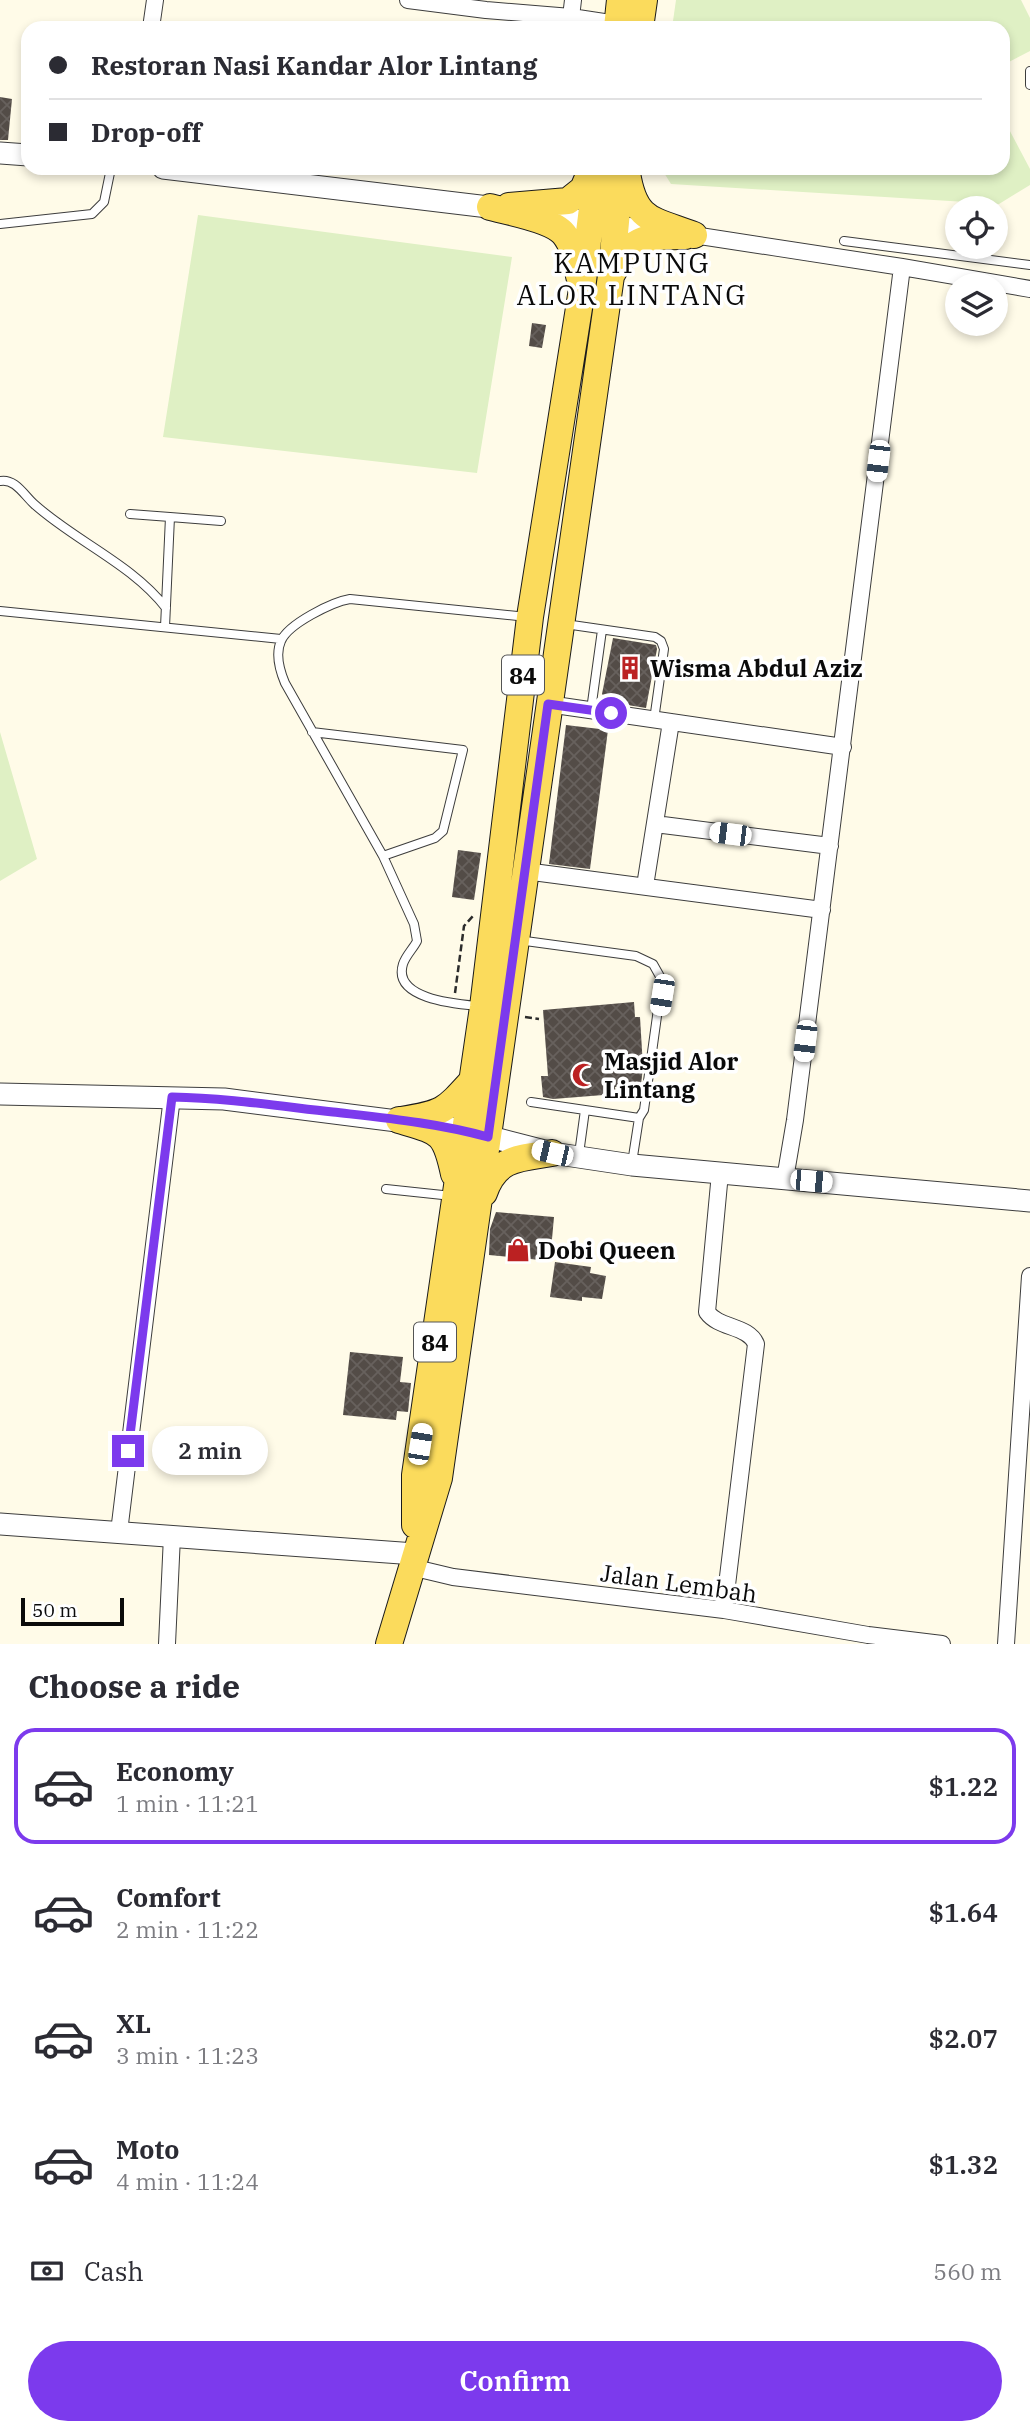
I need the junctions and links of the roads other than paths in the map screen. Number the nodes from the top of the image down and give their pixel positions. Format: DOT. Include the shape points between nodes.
graph roads {
  1 [pos="155,0"];
  2 [pos="408,0"];
  3 [pos="573,0"];
  4 [pos="644,0"];
  5 [pos="571,17"];
  6 [pos="624,20"];
  7 [pos="152,21"];
  8 [pos="1030,71"];
  9 [pos="1030,85"];
  10 [pos="0,153"];
  11 [pos="21,154"];
  12 [pos="110,175"];
  13 [pos="223,175"];
  14 [pos="589,175"];
  15 [pos="596,175"];
  16 [pos="620,175"];
  17 [pos="627,175"];
  18 [pos="490,206"];
  19 [pos="590,222"];
  20 [pos="0,224"];
  21 [pos="616,224"];
  22 [pos="694,235"];
  23 [pos="844,241"];
  24 [pos="1030,265"];
  25 [pos="902,267"];
  26 [pos="611,276"];
  27 [pos="582,289"];
  28 [pos="1030,289"];
  29 [pos="0,481"];
  30 [pos="130,514"];
  31 [pos="170,517"];
  32 [pos="220,521"];
  33 [pos="166,608"];
  34 [pos="0,611"];
  35 [pos="530,617"];
  36 [pos="560,624"];
  37 [pos="165,627"];
  38 [pos="602,630"];
  39 [pos="281,639"];
  40 [pos="548,704"];
  41 [pos="590,710"];
  42 [pos="653,720"];
  43 [pos="671,722"];
  44 [pos="312,732"];
  45 [pos="843,747"];
  46 [pos="655,824"];
  47 [pos="830,846"];
  48 [pos="383,856"];
  49 [pos="525,871"];
  50 [pos="645,886"];
  51 [pos="822,910"];
  52 [pos="515,940"];
  53 [pos="483,1007"];
  54 [pos="472,1081"];
  55 [pos="0,1094"];
  56 [pos="172,1097"];
  57 [pos="493,1102"];
  58 [pos="531,1102"];
  59 [pos="586,1110"];
  60 [pos="639,1118"];
  61 [pos="399,1120"];
  62 [pos="477,1134"];
  63 [pos="520,1146"];
  64 [pos="552,1153"];
  65 [pos="579,1157"];
  66 [pos="632,1164"];
  67 [pos="720,1173"];
  68 [pos="785,1179"];
  69 [pos="386,1189"];
  70 [pos="464,1198"];
  71 [pos="1030,1201"];
  72 [pos="1030,1276"];
  73 [pos="1023,1493"];
  74 [pos="0,1524"];
  75 [pos="118,1532"];
  76 [pos="172,1536"];
  77 [pos="413,1561"];
  78 [pos="724,1611"];
  79 [pos="868,1639"];
  80 [pos="167,1644"];
  81 [pos="389,1644"];
  82 [pos="942,1644"];
  83 [pos="1006,1644"];
  1 -- 7 [label="street"];
  2 -- 5 [label="street"];
  3 -- 5 [label="street"];
  4 -- 6 [label="main road"];
  5 -- 6 [label="street"];
  8 -- 9 [label="lane"];
  10 -- 11 [label="street"];
  12 -- 20 [label="lane" via="104,202 92,214"];
  13 -- 18 [label="street"];
  14 -- 18 [label="main road" via="583,189 568,201"];
  15 -- 19 [label="main road, 84"];
  16 -- 21 [label="main road, 84"];
  17 -- 22 [label="main road" via="636,208 651,219"];
  18 -- 19 [label="street"];
  18 -- 27 [label="main road" via="540,220 563,232"];
  19 -- 21 [label="street"];
  19 -- 27 [label="main road, 84"];
  21 -- 22 [label="street"];
  21 -- 26 [label="main road, 84"];
  22 -- 25 [label="street"];
  22 -- 26 [label="main road" via="641,240 624,252"];
  23 -- 24 [label="lane"];
  25 -- 28 [label="street"];
  25 -- 45 [label="street"];
  26 -- 36 [label="main road, 84"];
  27 -- 35 [label="main road, 84"];
  29 -- 33 [label="lane" via="13,482 42,511 148,588"];
  30 -- 31 [label="lane"];
  31 -- 32 [label="lane"];
  31 -- 33 [label="lane"];
  33 -- 37 [label="lane"];
  34 -- 37 [label="lane"];
  35 -- 39 [label="lane" via="350,599 327,605"];
  35 -- 53 [label="main road, 84"];
  36 -- 38 [label="lane"];
  36 -- 40 [label="main road, 84"];
  37 -- 39 [label="lane"];
  38 -- 41 [label="lane"];
  38 -- 42 [label="lane" via="661,641 664,649"];
  39 -- 44 [label="lane" via="280,673"];
  40 -- 41 [label="street"];
  40 -- 49 [label="main road, 84"];
  41 -- 42 [label="street"];
  42 -- 43 [label="street"];
  43 -- 45 [label="street"];
  43 -- 46 [label="street"];
  44 -- 48 [label="lane"];
  44 -- 48 [label="lane" via="463,750 443,831"];
  45 -- 47 [label="street"];
  46 -- 47 [label="street"];
  46 -- 50 [label="street"];
  47 -- 51 [label="street"];
  48 -- 53 [label="lane" via="418,933 402,966 407,986 412,992"];
  49 -- 50 [label="street"];
  49 -- 52 [label="main road, 84"];
  50 -- 51 [label="street"];
  51 -- 68 [label="street"];
  52 -- 57 [label="main road, 84"];
  52 -- 60 [label="lane" via="636,956 648,959 657,969 662,995 645,1110"];
  53 -- 54 [label="main road, 84"];
  54 -- 61 [label="main road" via="447,1108"];
  54 -- 62 [label="main road, 84"];
  55 -- 56 [label="street"];
  56 -- 61 [label="street"];
  56 -- 75 [label="street"];
  57 -- 62 [label="main road, 84"];
  57 -- 63 [label="main road" via="502,1129"];
  58 -- 59 [label="lane"];
  59 -- 60 [label="lane"];
  59 -- 65 [label="lane"];
  60 -- 66 [label="lane"];
  61 -- 62 [label="street"];
  61 -- 70 [label="main road" via="434,1132 446,1143"];
  62 -- 63 [label="street"];
  62 -- 70 [label="main road, 84"];
  63 -- 64 [label="street"];
  64 -- 65 [label="street"];
  64 -- 70 [label="main road" via="514,1159"];
  65 -- 66 [label="street"];
  66 -- 67 [label="street"];
  67 -- 68 [label="street"];
  67 -- 78 [label="street" via="707,1312 714,1320 749,1334 756,1345"];
  68 -- 71 [label="street"];
  69 -- 70 [label="lane"];
  70 -- 77 [label="main road, 84" via="415,1475"];
  72 -- 73 [label="street"];
  73 -- 83 [label="street"];
  74 -- 75 [label="street"];
  75 -- 76 [label="street"];
  76 -- 77 [label="street"];
  76 -- 80 [label="street"];
  77 -- 78 [label="street, Jalan Lembah" via="453,1577"];
  77 -- 81 [label="main road, 84"];
  78 -- 79 [label="street, Jalan Lembah"];
  79 -- 82 [label="street, Jalan Lembah"];
}
